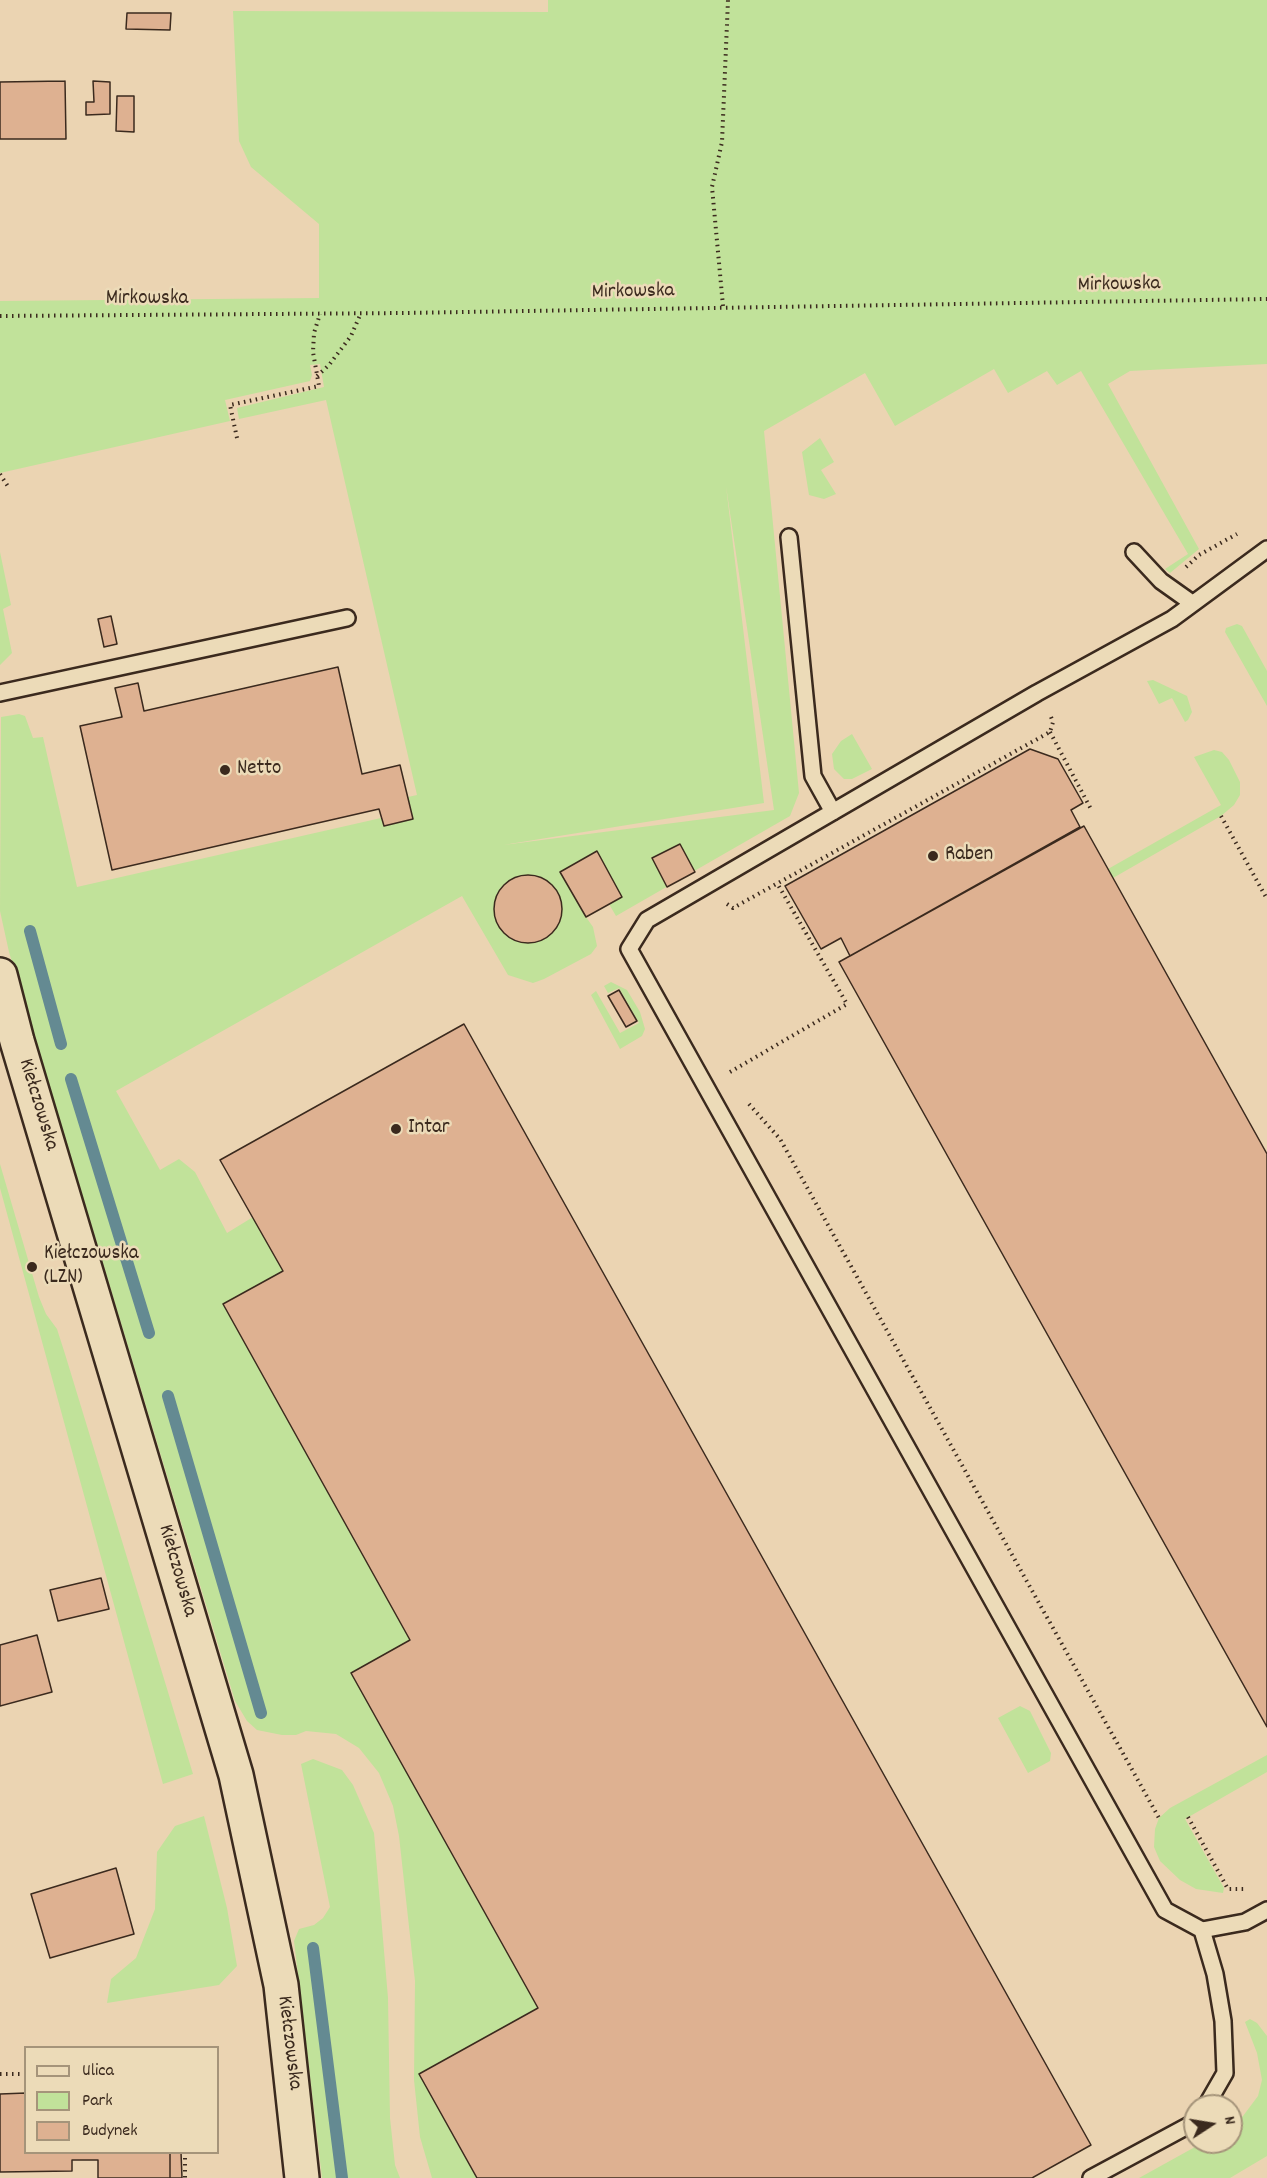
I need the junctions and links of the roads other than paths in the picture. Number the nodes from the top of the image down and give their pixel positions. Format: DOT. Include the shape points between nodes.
graph roads {
  1 [pos="789,537"];
  2 [pos="1267,549"];
  3 [pos="1134,552"];
  4 [pos="1192,603"];
  5 [pos="347,618"];
  6 [pos="0,693"];
  7 [pos="832,812"];
  8 [pos="0,975"];
  9 [pos="1267,1910"];
  10 [pos="1202,1930"];
  11 [pos="1213,2094"];
  12 [pos="1183,2128"];
  13 [pos="302,2178"];
  14 [pos="1090,2178"];
  1 -- 7 [label="lane" via="813,776"];
  2 -- 4 [label="lane"];
  3 -- 4 [label="lane" via="1161,582"];
  4 -- 7 [label="lane" via="1172,619"];
  5 -- 6 [label="lane"];
  7 -- 10 [label="lane" via="647,920 629,949 1166,1910"];
  8 -- 13 [label="street, Kiełczowska" via="236,1775 281,1985"];
  9 -- 10 [label="lane" via="1245,1922"];
  10 -- 11 [label="lane" via="1223,2021 1225,2073"];
  12 -- 14 [label="lane"];
}
